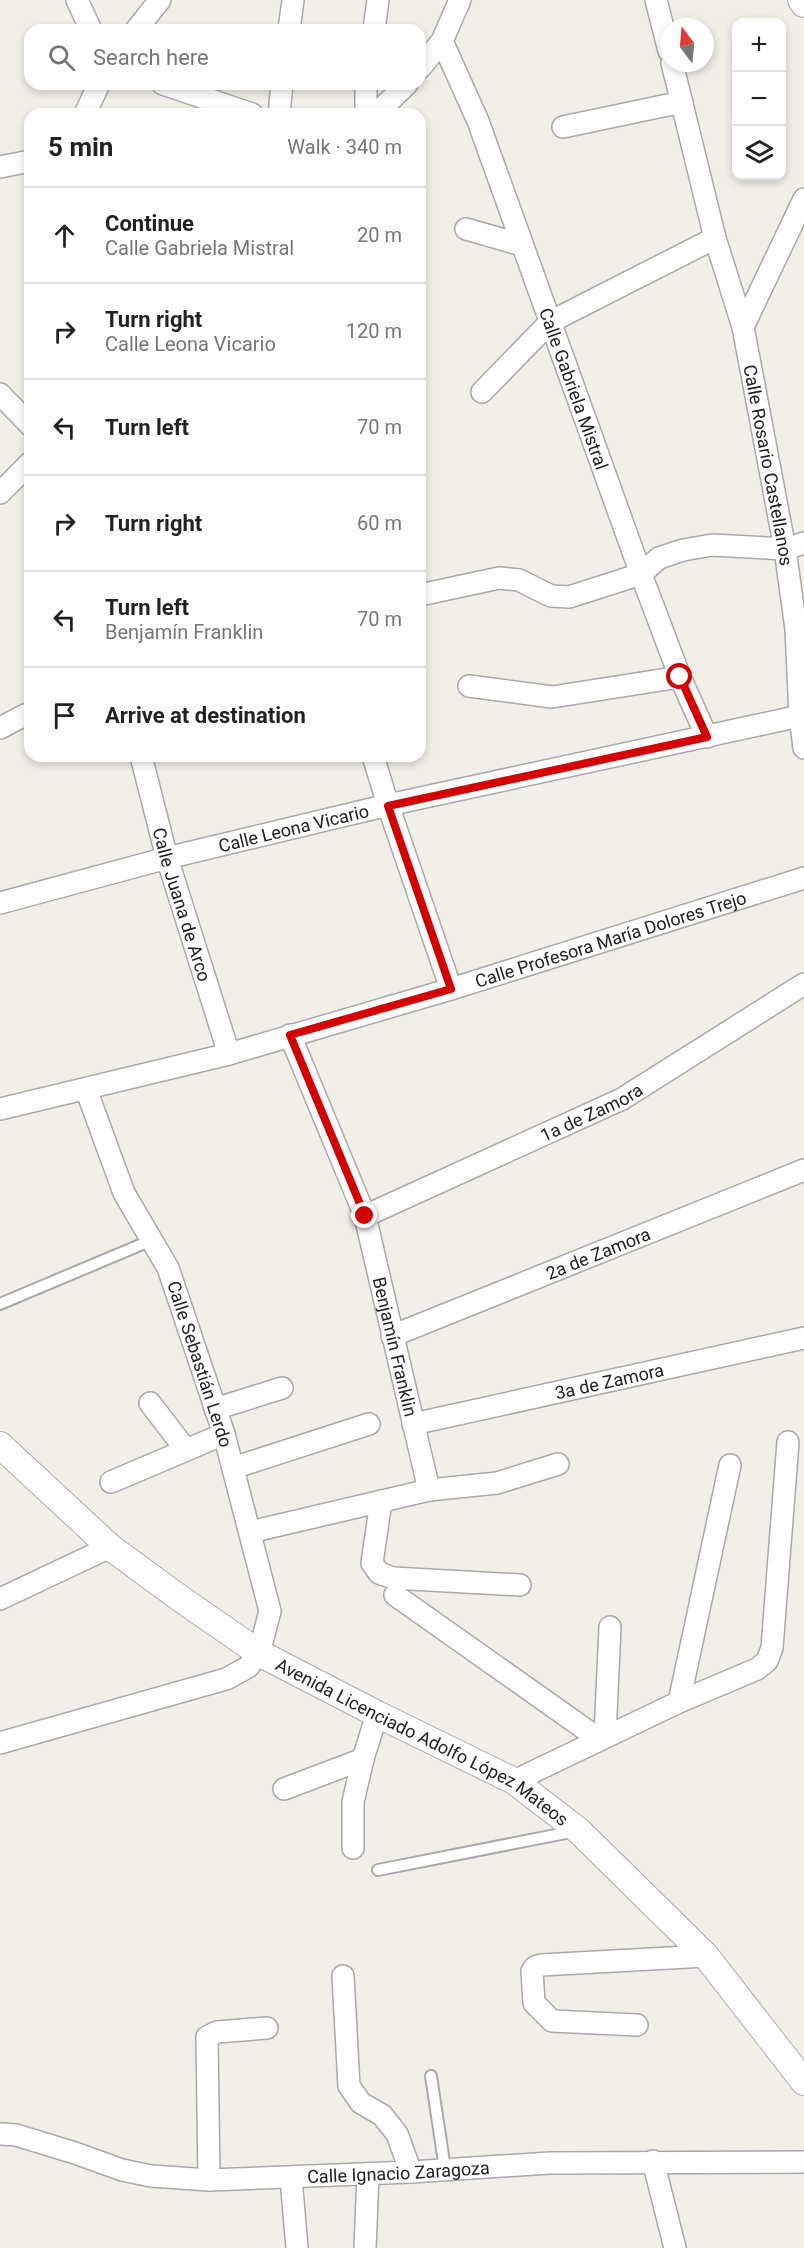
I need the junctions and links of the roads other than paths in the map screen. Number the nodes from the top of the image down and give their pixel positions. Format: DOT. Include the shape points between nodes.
graph roads {
  1 [pos="77,0"];
  2 [pos="160,0"];
  3 [pos="293,0"];
  4 [pos="378,0"];
  5 [pos="460,0"];
  6 [pos="656,0"];
  7 [pos="801,0"];
  8 [pos="804,4"];
  9 [pos="661,18"];
  10 [pos="88,24"];
  11 [pos="141,24"];
  12 [pos="290,24"];
  13 [pos="375,24"];
  14 [pos="442,41"];
  15 [pos="426,61"];
  16 [pos="674,72"];
  17 [pos="96,90"];
  18 [pos="181,90"];
  19 [pos="281,90"];
  20 [pos="366,90"];
  21 [pos="401,90"];
  22 [pos="682,102"];
  23 [pos="88,108"];
  24 [pos="234,108"];
  25 [pos="280,108"];
  26 [pos="366,108"];
  27 [pos="382,108"];
  28 [pos="563,127"];
  29 [pos="24,162"];
  30 [pos="0,167"];
  31 [pos="804,199"];
  32 [pos="466,229"];
  33 [pos="715,238"];
  34 [pos="522,245"];
  35 [pos="550,322"];
  36 [pos="743,327"];
  37 [pos="482,392"];
  38 [pos="0,394"];
  39 [pos="24,419"];
  40 [pos="24,469"];
  41 [pos="0,493"];
  42 [pos="794,546"];
  43 [pos="640,574"];
  44 [pos="426,595"];
  45 [pos="800,630"];
  46 [pos="680,677"];
  47 [pos="469,686"];
  48 [pos="24,716"];
  49 [pos="800,716"];
  50 [pos="0,728"];
  51 [pos="707,737"];
  52 [pos="804,748"];
  53 [pos="143,762"];
  54 [pos="375,762"];
  55 [pos="388,806"];
  56 [pos="167,858"];
  57 [pos="803,881"];
  58 [pos="0,903"];
  59 [pos="804,984"];
  60 [pos="451,989"];
  61 [pos="290,1035"];
  62 [pos="229,1054"];
  63 [pos="86,1089"];
  64 [pos="0,1109"];
  65 [pos="804,1170"];
  66 [pos="365,1216"];
  67 [pos="152,1240"];
  68 [pos="0,1304"];
  69 [pos="392,1336"];
  70 [pos="804,1338"];
  71 [pos="282,1388"];
  72 [pos="150,1403"];
  73 [pos="215,1408"];
  74 [pos="369,1424"];
  75 [pos="413,1424"];
  76 [pos="224,1434"];
  77 [pos="788,1442"];
  78 [pos="0,1445"];
  79 [pos="186,1450"];
  80 [pos="558,1464"];
  81 [pos="730,1465"];
  82 [pos="233,1468"];
  83 [pos="111,1482"];
  84 [pos="429,1490"];
  85 [pos="381,1501"];
  86 [pos="250,1532"];
  87 [pos="110,1547"];
  88 [pos="520,1585"];
  89 [pos="394,1595"];
  90 [pos="0,1599"];
  91 [pos="610,1627"];
  92 [pos="260,1653"];
  93 [pos="678,1702"];
  94 [pos="378,1714"];
  95 [pos="602,1737"];
  96 [pos="0,1743"];
  97 [pos="363,1760"];
  98 [pos="514,1780"];
  99 [pos="284,1789"];
  100 [pos="579,1830"];
  101 [pos="353,1848"];
  102 [pos="378,1870"];
  103 [pos="706,1956"];
  104 [pos="343,1976"];
  105 [pos="637,2025"];
  106 [pos="267,2028"];
  107 [pos="431,2076"];
  108 [pos="804,2082"];
  109 [pos="0,2134"];
  110 [pos="653,2161"];
  111 [pos="804,2162"];
  112 [pos="445,2169"];
  113 [pos="411,2172"];
  114 [pos="368,2174"];
  115 [pos="291,2178"];
  116 [pos="209,2180"];
  117 [pos="297,2248"];
  118 [pos="365,2248"];
  119 [pos="675,2248"];
  1 -- 10 [label="street"];
  2 -- 11 [label="street"];
  3 -- 12 [label="street"];
  4 -- 13 [label="street"];
  5 -- 14 [label="street"];
  6 -- 9 [label="street"];
  7 -- 8 [label="street"];
  14 -- 15 [label="street"];
  14 -- 34 [label="street, Calle Gabriela Mistral" via="478,122"];
  16 -- 22 [label="street, Calle Rosario Castellanos"];
  17 -- 23 [label="street"];
  18 -- 24 [label="street"];
  19 -- 25 [label="street"];
  20 -- 26 [label="street"];
  21 -- 27 [label="street"];
  22 -- 28 [label="street"];
  22 -- 33 [label="street, Calle Rosario Castellanos"];
  29 -- 30 [label="street"];
  31 -- 36 [label="street"];
  32 -- 34 [label="street"];
  33 -- 35 [label="street"];
  33 -- 36 [label="street, Calle Rosario Castellanos"];
  34 -- 35 [label="street, Calle Gabriela Mistral"];
  35 -- 37 [label="street"];
  35 -- 43 [label="street, Calle Gabriela Mistral"];
  36 -- 42 [label="street, Calle Rosario Castellanos"];
  38 -- 39 [label="street"];
  40 -- 41 [label="street"];
  42 -- 43 [label="street" via="712,545 683,550 660,558"];
  42 -- 45 [label="street, Calle Rosario Castellanos"];
  43 -- 44 [label="street" via="569,597 551,596 519,580 499,578"];
  43 -- 46 [label="street, Calle Gabriela Mistral"];
  45 -- 49 [label="street, Calle Rosario Castellanos"];
  46 -- 47 [label="street" via="552,697"];
  46 -- 51 [label="street, Calle Gabriela Mistral"];
  48 -- 50 [label="street"];
  49 -- 51 [label="street, Calle Leona Vicario"];
  49 -- 52 [label="street, Calle Rosario Castellanos"];
  51 -- 55 [label="street, Calle Leona Vicario"];
  53 -- 56 [label="street, Calle Juana de Arco"];
  54 -- 55 [label="street"];
  55 -- 56 [label="street, Calle Leona Vicario"];
  55 -- 60 [label="street"];
  56 -- 58 [label="street, Calle Leona Vicario"];
  56 -- 62 [label="street, Calle Juana de Arco"];
  57 -- 60 [label="street, Calle Profesora María Dolores Trejo"];
  59 -- 66 [label="street, 1a de Zamora" via="622,1099"];
  60 -- 61 [label="street, Calle Profesora María Dolores Trejo"];
  61 -- 62 [label="street, Calle Profesora María Dolores Trejo"];
  61 -- 66 [label="street, Benjamín Franklin"];
  62 -- 63 [label="street, Calle Profesora María Dolores Trejo"];
  63 -- 64 [label="street, Calle Profesora María Dolores Trejo"];
  63 -- 67 [label="street, Calle Sebastián Lerdo" via="124,1193"];
  65 -- 69 [label="street, 2a de Zamora"];
  66 -- 69 [label="street, Benjamín Franklin"];
  67 -- 68 [label="lane"];
  67 -- 73 [label="street, Calle Sebastián Lerdo" via="168,1268"];
  69 -- 75 [label="street, Benjamín Franklin"];
  70 -- 75 [label="street, 3a de Zamora"];
  71 -- 73 [label="street"];
  72 -- 79 [label="street"];
  73 -- 76 [label="street, Calle Sebastián Lerdo"];
  74 -- 82 [label="street"];
  75 -- 84 [label="street, Benjamín Franklin"];
  76 -- 79 [label="street"];
  76 -- 82 [label="street, Calle Sebastián Lerdo"];
  77 -- 93 [label="street" via="772,1648 767,1661 758,1669"];
  78 -- 87 [label="street, Avenida Licenciado Adolfo López Mateos"];
  79 -- 83 [label="street"];
  80 -- 84 [label="street" via="497,1484"];
  81 -- 93 [label="street"];
  82 -- 86 [label="street, Calle Sebastián Lerdo"];
  84 -- 85 [label="street"];
  85 -- 86 [label="street"];
  85 -- 88 [label="street" via="372,1563 379,1573 393,1578"];
  86 -- 92 [label="street, Calle Sebastián Lerdo" via="270,1611"];
  87 -- 90 [label="street"];
  87 -- 92 [label="street, Avenida Licenciado Adolfo López Mateos"];
  89 -- 95 [label="street"];
  91 -- 95 [label="street"];
  92 -- 94 [label="street, Avenida Licenciado Adolfo López Mateos"];
  92 -- 96 [label="street" via="248,1667 226,1679"];
  93 -- 95 [label="street"];
  94 -- 97 [label="street"];
  94 -- 98 [label="street, Avenida Licenciado Adolfo López Mateos"];
  95 -- 98 [label="street"];
  97 -- 99 [label="street"];
  97 -- 101 [label="street" via="352,1802"];
  98 -- 100 [label="street, Avenida Licenciado Adolfo López Mateos"];
  100 -- 102 [label="lane"];
  100 -- 103 [label="street, Avenida Licenciado Adolfo López Mateos"];
  103 -- 105 [label="street" via="541,1965 532,1971 534,2003 552,2021"];
  103 -- 108 [label="street, Avenida Licenciado Adolfo López Mateos"];
  104 -- 113 [label="street" via="349,2086 362,2103 382,2115 397,2133"];
  106 -- 116 [label="street" via="217,2032 207,2037"];
  107 -- 112 [label="lane"];
  109 -- 116 [label="street, Calle Ignacio Zaragoza" via="16,2135 131,2172"];
  110 -- 111 [label="street, Calle Ignacio Zaragoza"];
  110 -- 112 [label="street, Calle Ignacio Zaragoza"];
  110 -- 119 [label="street"];
  112 -- 113 [label="street, Calle Ignacio Zaragoza"];
  113 -- 114 [label="street, Calle Ignacio Zaragoza"];
  114 -- 115 [label="street, Calle Ignacio Zaragoza"];
  114 -- 118 [label="street"];
  115 -- 116 [label="street, Calle Ignacio Zaragoza"];
  115 -- 117 [label="street"];
}
